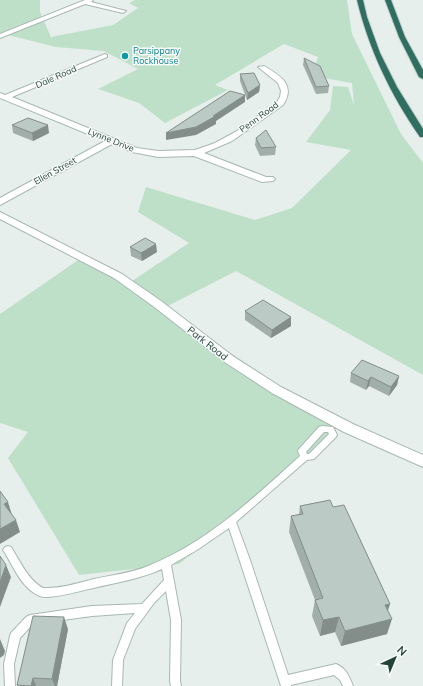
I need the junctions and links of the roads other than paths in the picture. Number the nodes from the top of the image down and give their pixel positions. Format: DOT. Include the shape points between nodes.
graph roads {
  1 [pos="360,0"];
  2 [pos="388,0"];
  3 [pos="87,1"];
  4 [pos="123,11"];
  5 [pos="0,36"];
  6 [pos="105,56"];
  7 [pos="262,67"];
  8 [pos="423,77"];
  9 [pos="3,96"];
  10 [pos="423,135"];
  11 [pos="110,141"];
  12 [pos="195,153"];
  13 [pos="270,179"];
  14 [pos="0,202"];
  15 [pos="0,215"];
  16 [pos="332,426"];
  17 [pos="423,461"];
  18 [pos="230,521"];
  19 [pos="8,550"];
  20 [pos="166,562"];
  21 [pos="169,582"];
  22 [pos="145,608"];
  23 [pos="285,684"];
  24 [pos="10,686"];
  25 [pos="117,686"];
  26 [pos="176,686"];
  27 [pos="348,686"];
  1 -- 10 [label="highway" via="372,41 386,72"];
  2 -- 8 [label="highway" via="402,37"];
  3 -- 4 [label="street"];
  3 -- 5 [label="street"];
  6 -- 9 [label="street, Dale Road"];
  7 -- 12 [label="street, Penn Road" via="282,82 284,98 231,137"];
  9 -- 11 [label="street, Lynne Drive" via="70,122"];
  11 -- 12 [label="street, Lynne Drive" via="147,152"];
  11 -- 14 [label="street, Ellen Street"];
  12 -- 13 [label="street, Lynne Drive" via="265,180"];
  15 -- 16 [label="street, Park Road" via="128,282 230,361"];
  16 -- 17 [label="street, Park Road"];
  16 -- 18 [label="lane" via="322,429 302,451 305,457"];
  18 -- 20 [label="lane"];
  18 -- 23 [label="lane"];
  19 -- 20 [label="lane" via="30,585 42,592 110,580 151,570"];
  20 -- 21 [label="lane"];
  21 -- 22 [label="lane"];
  21 -- 26 [label="lane" via="176,620"];
  22 -- 24 [label="lane" via="92,611 30,620 15,636 9,664"];
  22 -- 25 [label="lane" via="131,626 118,660"];
  23 -- 27 [label="lane" via="336,669 344,676"];
}
